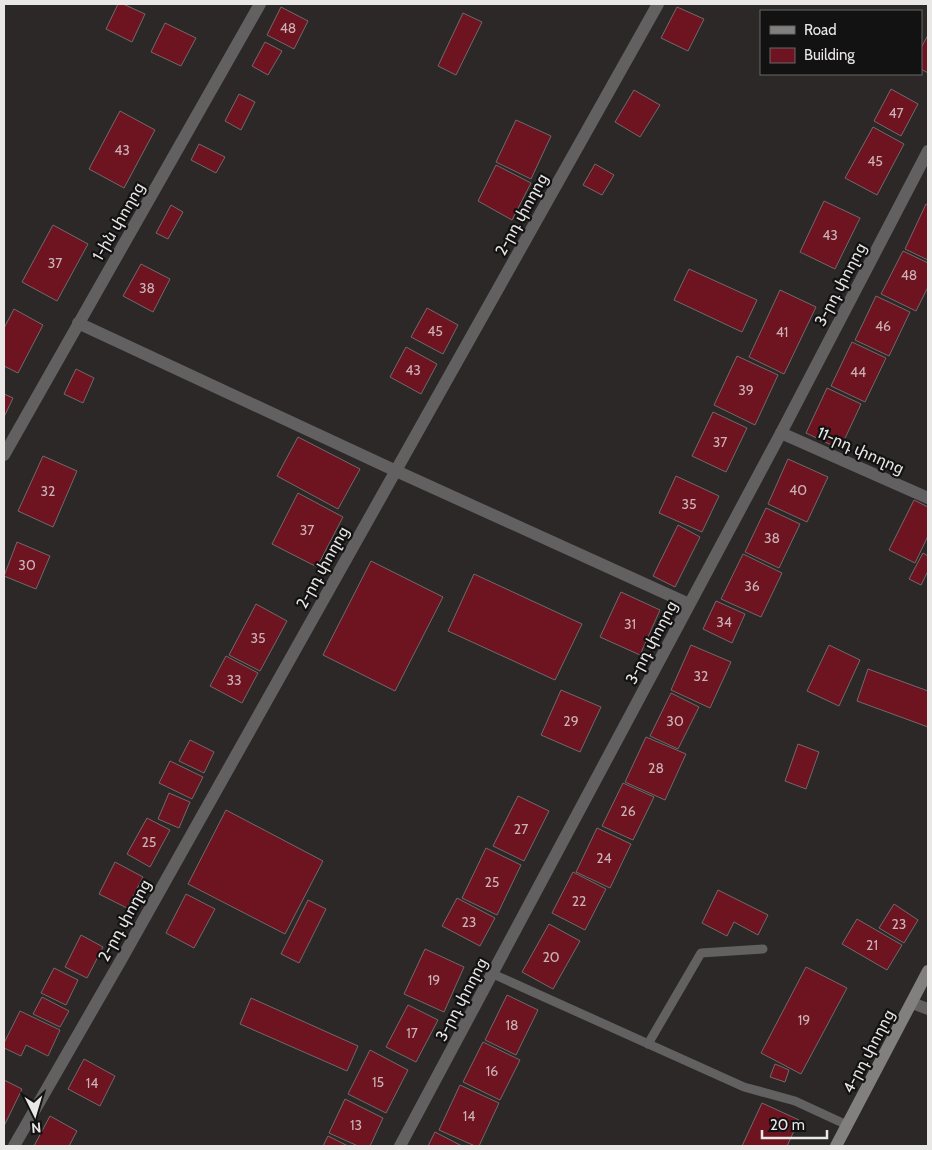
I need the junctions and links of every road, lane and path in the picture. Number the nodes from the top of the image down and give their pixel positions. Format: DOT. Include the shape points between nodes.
graph roads {
  1 [pos="260,4"];
  2 [pos="658,4"];
  3 [pos="928,151"];
  4 [pos="78,323"];
  5 [pos="781,433"];
  6 [pos="4,455"];
  7 [pos="394,470"];
  8 [pos="928,498"];
  9 [pos="689,604"];
  10 [pos="763,949"];
  11 [pos="928,971"];
  12 [pos="493,974"];
  13 [pos="912,1003"];
  14 [pos="928,1009"];
  15 [pos="648,1044"];
  16 [pos="847,1125"];
  17 [pos="14,1146"];
  18 [pos="400,1146"];
  19 [pos="836,1146"];
  1 -- 4 [label="street, 1-ին փողոց"];
  2 -- 7 [label="street, 2-րդ փողոց"];
  3 -- 5 [label="street, 3-րդ փողոց"];
  4 -- 6 [label="street, 1-ին փողոց"];
  4 -- 7 [label="street"];
  5 -- 8 [label="street, 11-րդ փողոց"];
  5 -- 9 [label="street, 3-րդ փողոց"];
  7 -- 9 [label="street"];
  7 -- 17 [label="street, 2-րդ փողոց"];
  9 -- 12 [label="street, 3-րդ փողոց"];
  10 -- 15 [label="lane" via="701,953"];
  11 -- 13 [label="main road, 4-րդ փողոց"];
  12 -- 15 [label="lane"];
  12 -- 18 [label="street, 3-րդ փողոց"];
  13 -- 14 [label="street"];
  13 -- 16 [label="main road, 4-րդ փողոց"];
  15 -- 16 [label="lane" via="744,1087 795,1101"];
  16 -- 19 [label="main road, 4-րդ փողոց"];
}
